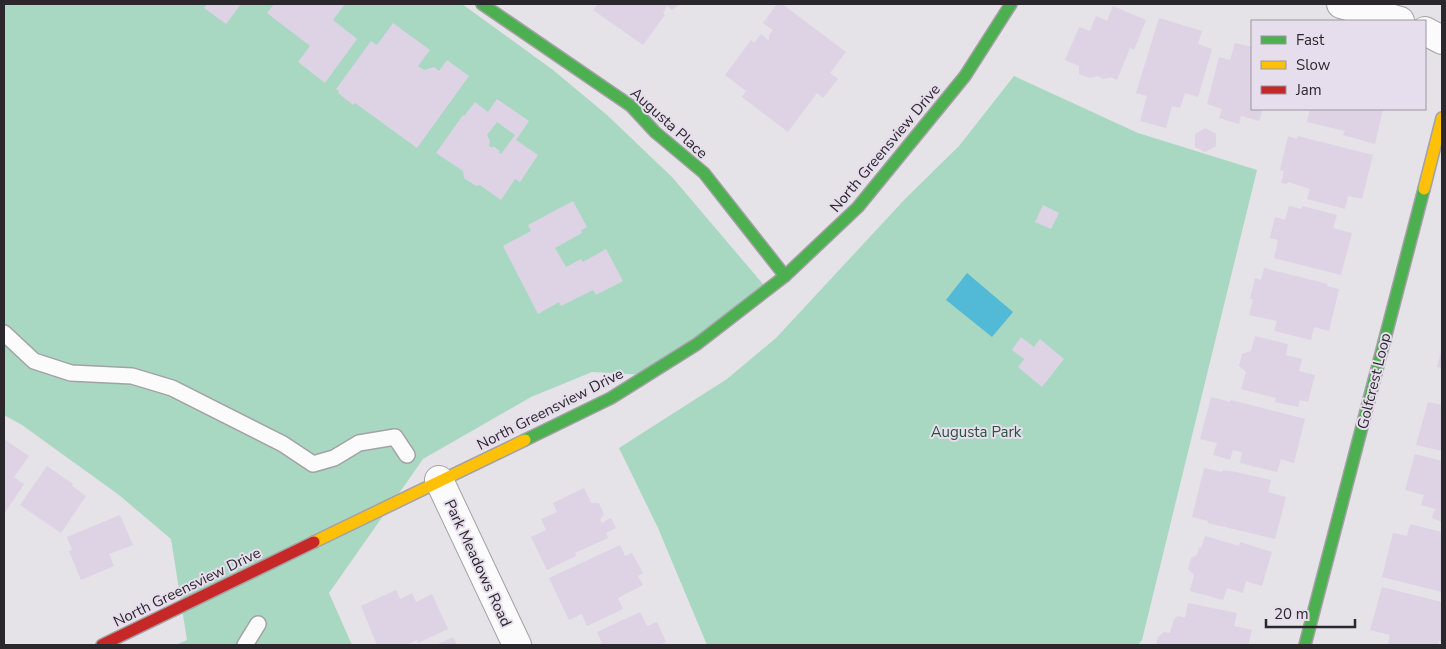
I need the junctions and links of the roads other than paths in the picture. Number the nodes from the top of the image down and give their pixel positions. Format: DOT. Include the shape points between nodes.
graph roads {
  1 [pos="482,4"];
  2 [pos="1010,4"];
  3 [pos="1341,4"];
  4 [pos="1397,20"];
  5 [pos="1426,32"];
  6 [pos="1442,40"];
  7 [pos="1442,118"];
  8 [pos="785,276"];
  9 [pos="4,333"];
  10 [pos="408,455"];
  11 [pos="439,480"];
  12 [pos="258,624"];
  13 [pos="102,645"];
  14 [pos="245,645"];
  15 [pos="517,645"];
  16 [pos="1305,645"];
  1 -- 8 [label="street, Augusta Place" via="631,106 655,132 704,173"];
  2 -- 8 [label="street, North Greensview Drive" via="965,76 858,207"];
  3 -- 4 [label="street"];
  5 -- 6 [label="street"];
  7 -- 16 [label="street, Golfcrest Loop"];
  8 -- 11 [label="street, North Greensview Drive" via="697,344 611,398"];
  9 -- 10 [label="lane" via="34,361 71,372 132,376 172,388 283,444 313,464 334,458 359,444 395,437"];
  11 -- 13 [label="street, North Greensview Drive"];
  11 -- 15 [label="street, Park Meadows Road"];
  12 -- 14 [label="lane"];
}
